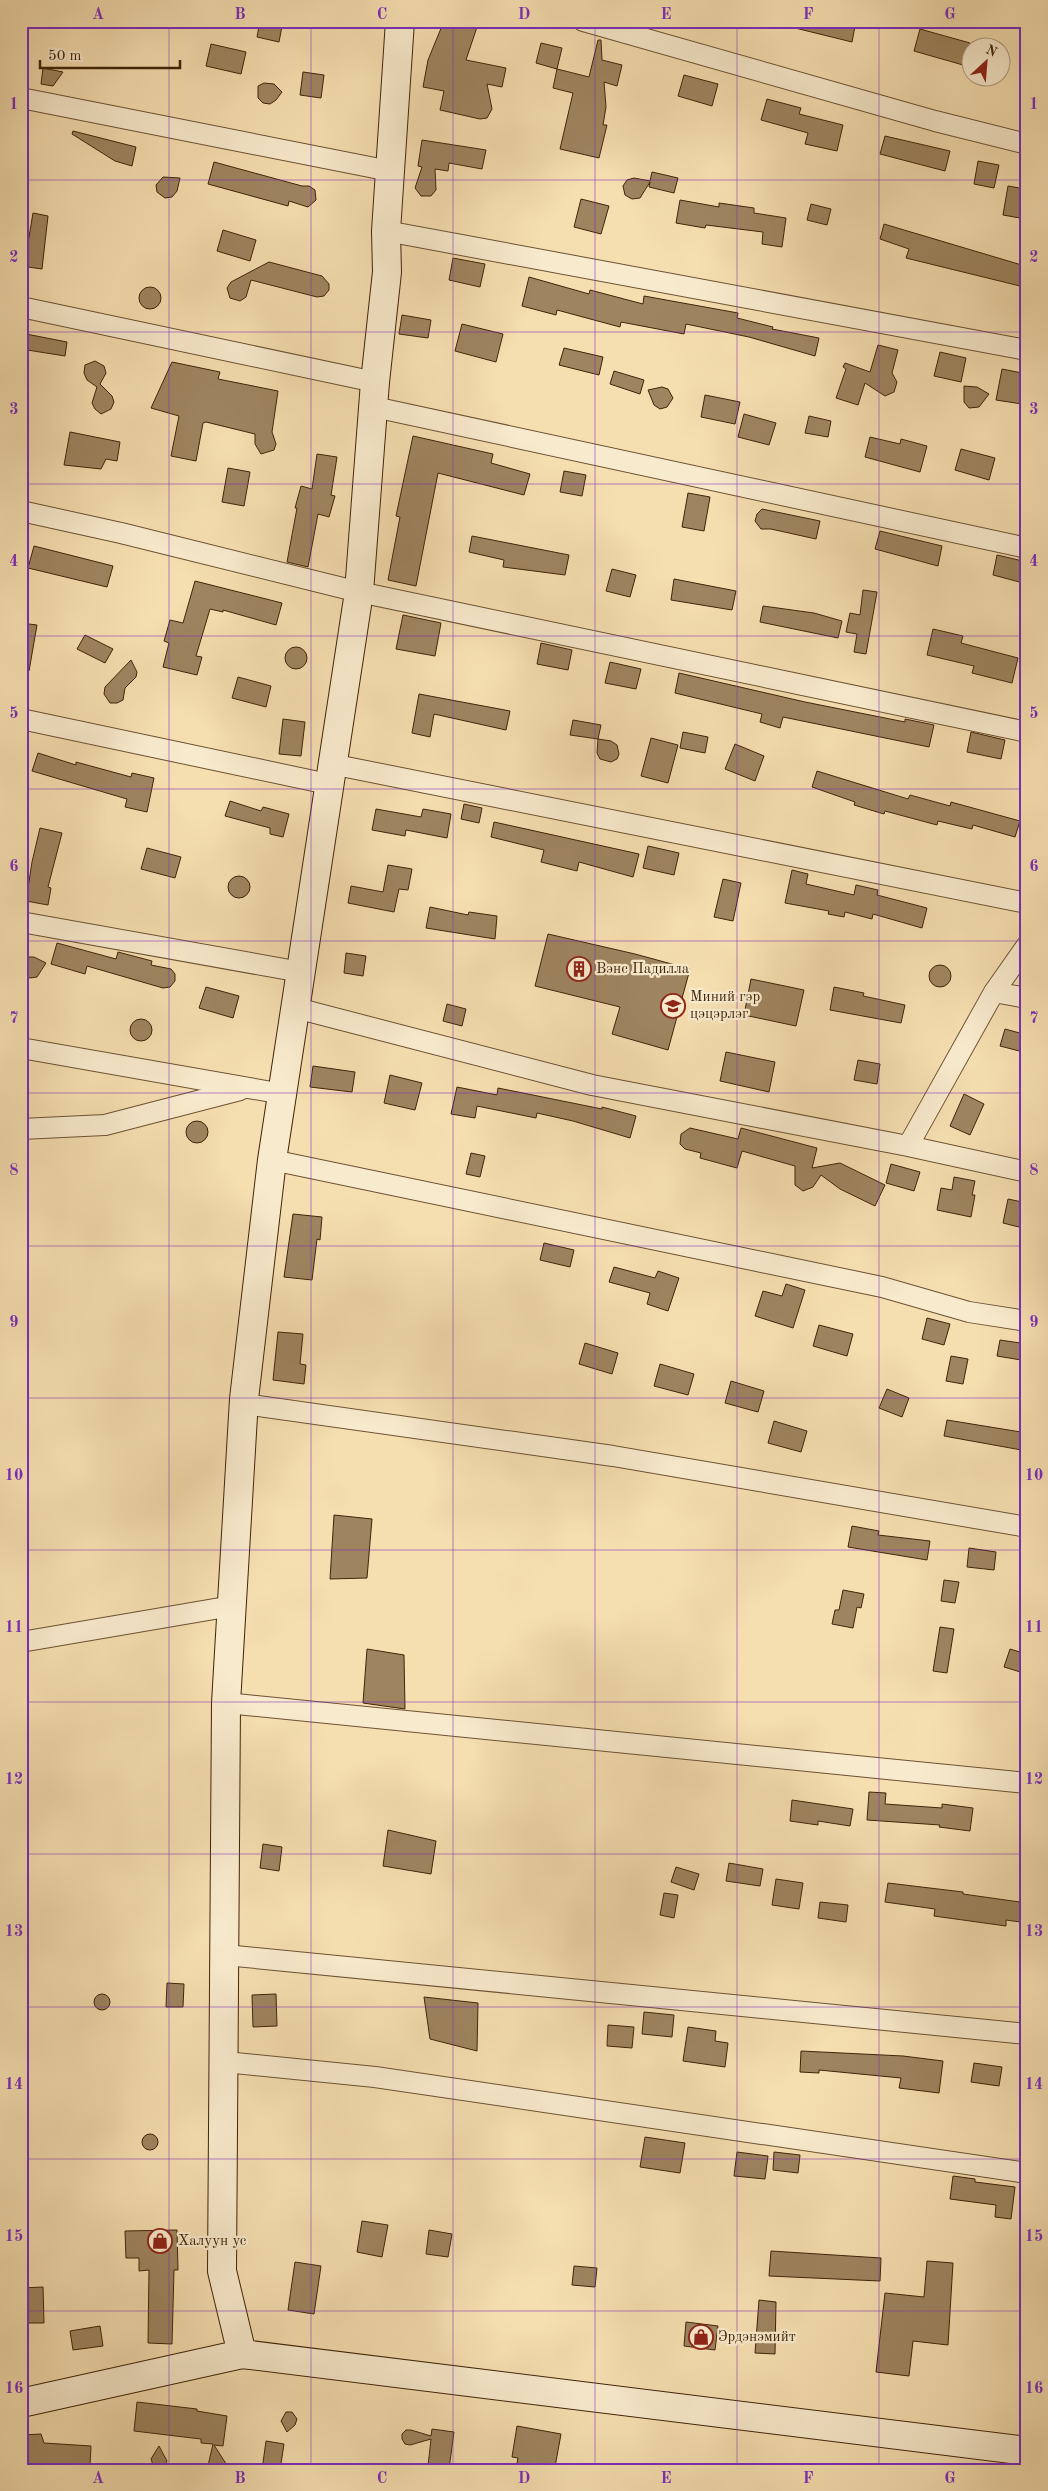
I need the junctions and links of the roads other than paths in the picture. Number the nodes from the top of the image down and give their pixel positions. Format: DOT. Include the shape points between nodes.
graph roads {
  1 [pos="400,21"];
  2 [pos="583,21"];
  3 [pos="21,98"];
  4 [pos="1027,144"];
  5 [pos="390,171"];
  6 [pos="386,231"];
  7 [pos="21,307"];
  8 [pos="1027,350"];
  9 [pos="374,394"];
  10 [pos="21,511"];
  11 [pos="1027,548"];
  12 [pos="359,592"];
  13 [pos="21,719"];
  14 [pos="1027,732"];
  15 [pos="330,774"];
  16 [pos="1027,903"];
  17 [pos="21,922"];
  18 [pos="1027,945"];
  19 [pos="301,972"];
  20 [pos="994,992"];
  21 [pos="1027,998"];
  22 [pos="296,1008"];
  23 [pos="21,1048"];
  24 [pos="248,1088"];
  25 [pos="283,1094"];
  26 [pos="21,1129"];
  27 [pos="908,1146"];
  28 [pos="272,1160"];
  29 [pos="1027,1172"];
  30 [pos="1027,1321"];
  31 [pos="244,1404"];
  32 [pos="1027,1528"];
  33 [pos="232,1606"];
  34 [pos="21,1642"];
  35 [pos="226,1703"];
  36 [pos="1027,1783"];
  37 [pos="225,1955"];
  38 [pos="1027,2034"];
  39 [pos="225,2062"];
  40 [pos="1027,2173"];
  41 [pos="242,2354"];
  42 [pos="21,2403"];
  43 [pos="1027,2451"];
  1 -- 5 [label="street"];
  2 -- 4 [label="street"];
  3 -- 5 [label="street"];
  5 -- 6 [label="street"];
  6 -- 8 [label="street"];
  6 -- 9 [label="street" via="387,272"];
  7 -- 9 [label="street"];
  9 -- 11 [label="street"];
  9 -- 12 [label="street"];
  10 -- 12 [label="street"];
  12 -- 14 [label="street"];
  12 -- 15 [label="street"];
  13 -- 15 [label="street"];
  15 -- 16 [label="street"];
  15 -- 19 [label="street"];
  17 -- 19 [label="street"];
  18 -- 20 [label="street"];
  19 -- 22 [label="street"];
  20 -- 21 [label="street"];
  20 -- 27 [label="street"];
  22 -- 25 [label="street"];
  22 -- 27 [label="street" via="592,1085"];
  23 -- 24 [label="street"];
  24 -- 25 [label="street"];
  24 -- 26 [label="street" via="105,1124"];
  25 -- 28 [label="street"];
  27 -- 29 [label="street"];
  28 -- 30 [label="street" via="873,1285 969,1312"];
  28 -- 31 [label="street"];
  31 -- 32 [label="street" via="613,1456"];
  31 -- 33 [label="street"];
  33 -- 34 [label="street"];
  33 -- 35 [label="street"];
  35 -- 36 [label="street"];
  35 -- 37 [label="street"];
  37 -- 38 [label="street"];
  37 -- 39 [label="street"];
  39 -- 40 [label="street" via="375,2077"];
  39 -- 41 [label="street" via="222,2271"];
  41 -- 42 [label="street"];
  41 -- 43 [label="street"];
}
